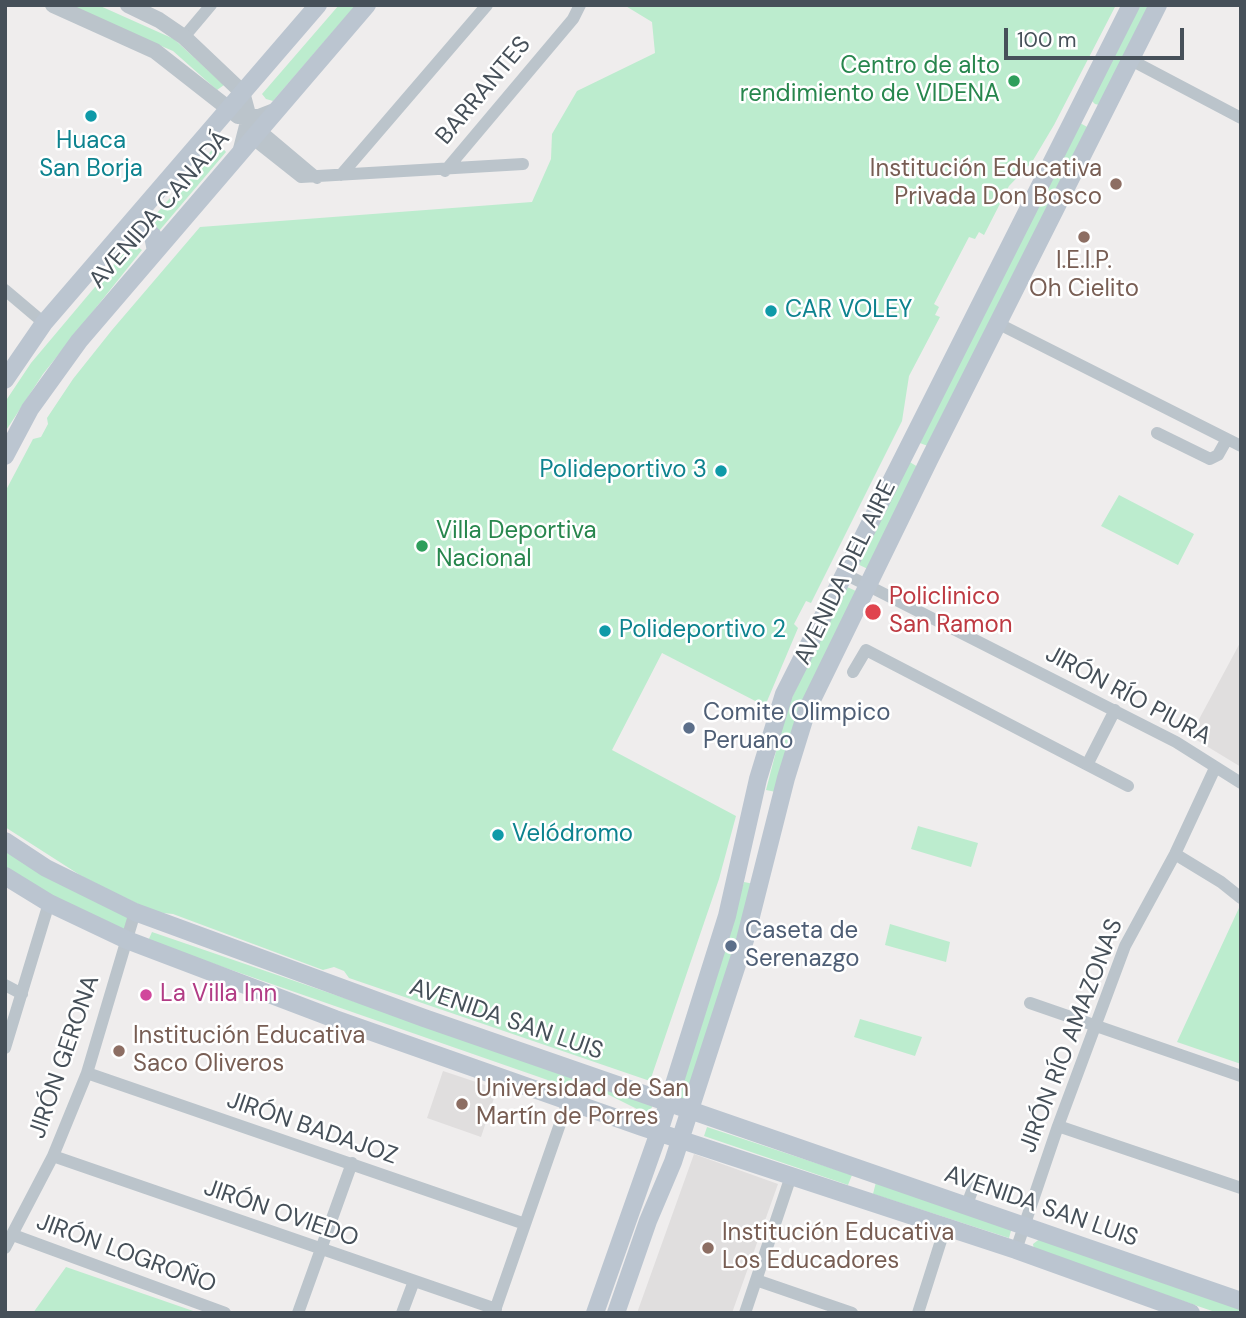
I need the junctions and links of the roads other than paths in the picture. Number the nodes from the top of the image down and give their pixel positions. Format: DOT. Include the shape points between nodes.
graph roads {
  1 [pos="128,5"];
  2 [pos="211,5"];
  3 [pos="318,5"];
  4 [pos="367,5"];
  5 [pos="487,5"];
  6 [pos="580,5"];
  7 [pos="1131,5"];
  8 [pos="1158,5"];
  9 [pos="61,7"];
  10 [pos="184,37"];
  11 [pos="1129,60"];
  12 [pos="242,92"];
  13 [pos="1080,108"];
  14 [pos="227,110"];
  15 [pos="1100,117"];
  16 [pos="1241,118"];
  17 [pos="254,129"];
  18 [pos="523,164"];
  19 [pos="444,171"];
  20 [pos="341,175"];
  21 [pos="127,227"];
  22 [pos="156,251"];
  23 [pos="5,290"];
  24 [pos="44,323"];
  25 [pos="997,323"];
  26 [pos="5,380"];
  27 [pos="1157,433"];
  28 [pos="1227,439"];
  29 [pos="907,446"];
  30 [pos="1241,446"];
  31 [pos="5,456"];
  32 [pos="930,458"];
  33 [pos="843,573"];
  34 [pos="867,584"];
  35 [pos="835,649"];
  36 [pos="1115,710"];
  37 [pos="1088,763"];
  38 [pos="1215,768"];
  39 [pos="1241,783"];
  40 [pos="1128,786"];
  41 [pos="748,823"];
  42 [pos="773,829"];
  43 [pos="5,841"];
  44 [pos="1175,854"];
  45 [pos="5,876"];
  46 [pos="1241,898"];
  47 [pos="48,903"];
  48 [pos="135,912"];
  49 [pos="749,926"];
  50 [pos="774,933"];
  51 [pos="127,940"];
  52 [pos="5,985"];
  53 [pos="22,994"];
  54 [pos="1030,1003"];
  55 [pos="1094,1025"];
  56 [pos="5,1048"];
  57 [pos="87,1073"];
  58 [pos="1241,1076"];
  59 [pos="568,1101"];
  60 [pos="668,1103"];
  61 [pos="690,1111"];
  62 [pos="1058,1126"];
  63 [pos="659,1132"];
  64 [pos="681,1139"];
  65 [pos="53,1156"];
  66 [pos="352,1163"];
  67 [pos="869,1172"];
  68 [pos="791,1176"];
  69 [pos="975,1183"];
  70 [pos="1241,1188"];
  71 [pos="861,1200"];
  72 [pos="966,1207"];
  73 [pos="525,1224"];
  74 [pos="1024,1226"];
  75 [pos="945,1228"];
  76 [pos="13,1235"];
  77 [pos="5,1248"];
  78 [pos="321,1250"];
  79 [pos="1016,1250"];
  80 [pos="756,1280"];
  81 [pos="414,1281"];
  82 [pos="1241,1301"];
  83 [pos="495,1311"];
  84 [pos="225,1313"];
  85 [pos="298,1313"];
  86 [pos="402,1313"];
  87 [pos="595,1313"];
  88 [pos="616,1313"];
  89 [pos="745,1313"];
  90 [pos="852,1313"];
  91 [pos="918,1313"];
  92 [pos="1191,1313"];
  1 -- 10 [label="street"];
  2 -- 10 [label="street"];
  3 -- 12 [label="main road, AVENIDA CANADÁ"];
  4 -- 17 [label="main road, AVENIDA CANADÁ" via="277,110"];
  5 -- 20 [label="street"];
  6 -- 19 [label="street, BARRANTES"];
  7 -- 13 [label="main road, AVENIDA DEL AIRE"];
  8 -- 11 [label="main road, AVENIDA DEL AIRE"];
  9 -- 14 [label="street" via="155,51"];
  10 -- 12 [label="street"];
  11 -- 15 [label="main road, AVENIDA DEL AIRE"];
  11 -- 16 [label="street"];
  12 -- 14 [label="main road, AVENIDA CANADÁ"];
  12 -- 17 [label="street"];
  13 -- 15 [label="main road"];
  13 -- 29 [label="main road, AVENIDA DEL AIRE"];
  14 -- 17 [label="street"];
  14 -- 21 [label="main road, AVENIDA CANADÁ"];
  15 -- 25 [label="main road, AVENIDA DEL AIRE"];
  17 -- 20 [label="street" via="301,177"];
  17 -- 22 [label="main road, AVENIDA CANADÁ" via="240,153"];
  18 -- 19 [label="street"];
  19 -- 20 [label="street"];
  21 -- 22 [label="main road" via="147,230"];
  21 -- 24 [label="main road, AVENIDA CANADÁ"];
  22 -- 31 [label="main road, AVENIDA CANADÁ" via="79,341 30,409"];
  23 -- 24 [label="street"];
  24 -- 26 [label="main road, AVENIDA CANADÁ"];
  25 -- 28 [label="street"];
  25 -- 32 [label="main road, AVENIDA DEL AIRE"];
  27 -- 28 [label="street" via="1210,459 1218,455"];
  28 -- 30 [label="street"];
  29 -- 32 [label="main road"];
  29 -- 33 [label="main road, AVENIDA DEL AIRE"];
  32 -- 34 [label="main road, AVENIDA DEL AIRE"];
  33 -- 34 [label="street, JIRÓN RÍO PIURA"];
  33 -- 41 [label="main road, AVENIDA DEL AIRE" via="784,694"];
  34 -- 35 [label="main road, AVENIDA DEL AIRE"];
  34 -- 36 [label="street, JIRÓN RÍO PIURA"];
  35 -- 37 [label="street" via="855,666 866,650"];
  35 -- 42 [label="main road, AVENIDA DEL AIRE" via="799,732"];
  36 -- 37 [label="street"];
  36 -- 38 [label="street, JIRÓN RÍO PIURA"];
  37 -- 40 [label="street"];
  38 -- 39 [label="street, JIRÓN RÍO PIURA"];
  38 -- 44 [label="street, JIRÓN RÍO AMAZONAS"];
  41 -- 42 [label="main road"];
  41 -- 60 [label="main road, AVENIDA DEL AIRE" via="727,916"];
  42 -- 49 [label="main road, AVENIDA DEL AIRE"];
  43 -- 48 [label="main road, AVENIDA SAN LUIS" via="46,868"];
  44 -- 46 [label="street"];
  44 -- 55 [label="street, JIRÓN RÍO AMAZONAS" via="1125,946"];
  45 -- 47 [label="main road, AVENIDA SAN LUIS"];
  47 -- 51 [label="main road, AVENIDA SAN LUIS"];
  47 -- 53 [label="street"];
  48 -- 51 [label="street, JIRÓN GERONA"];
  48 -- 60 [label="main road, AVENIDA SAN LUIS"];
  49 -- 50 [label="street"];
  49 -- 61 [label="main road, AVENIDA DEL AIRE"];
  51 -- 57 [label="street, JIRÓN GERONA"];
  51 -- 59 [label="main road, AVENIDA SAN LUIS"];
  52 -- 53 [label="street"];
  53 -- 56 [label="street"];
  54 -- 55 [label="street"];
  55 -- 58 [label="street"];
  55 -- 62 [label="street, JIRÓN RÍO AMAZONAS"];
  57 -- 65 [label="street, JIRÓN GERONA"];
  57 -- 66 [label="street, JIRÓN BADAJOZ"];
  59 -- 63 [label="main road, AVENIDA SAN LUIS"];
  59 -- 73 [label="street"];
  60 -- 61 [label="main road, AVENIDA SAN LUIS"];
  60 -- 63 [label="main road, AVENIDA DEL AIRE"];
  61 -- 64 [label="main road, AVENIDA DEL AIRE"];
  61 -- 67 [label="main road, AVENIDA SAN LUIS"];
  62 -- 70 [label="street"];
  62 -- 74 [label="street, JIRÓN RÍO AMAZONAS"];
  63 -- 64 [label="main road, AVENIDA SAN LUIS"];
  63 -- 87 [label="main road, AVENIDA DEL AIRE"];
  64 -- 68 [label="main road, AVENIDA SAN LUIS"];
  64 -- 88 [label="main road, AVENIDA DEL AIRE"];
  65 -- 76 [label="street, JIRÓN GERONA"];
  65 -- 78 [label="street, JIRÓN OVIEDO"];
  66 -- 73 [label="street, JIRÓN BADAJOZ"];
  66 -- 78 [label="street"];
  67 -- 71 [label="main road"];
  67 -- 72 [label="main road, AVENIDA SAN LUIS"];
  68 -- 71 [label="main road, AVENIDA SAN LUIS"];
  68 -- 80 [label="street"];
  69 -- 72 [label="street"];
  71 -- 75 [label="main road, AVENIDA SAN LUIS"];
  72 -- 74 [label="main road, AVENIDA SAN LUIS"];
  73 -- 83 [label="street"];
  74 -- 79 [label="street, JIRÓN RÍO AMAZONAS"];
  74 -- 82 [label="main road, AVENIDA SAN LUIS"];
  75 -- 79 [label="main road, AVENIDA SAN LUIS"];
  75 -- 91 [label="street"];
  76 -- 77 [label="street, JIRÓN GERONA"];
  76 -- 84 [label="street, JIRÓN LOGROÑO"];
  78 -- 81 [label="street, JIRÓN OVIEDO"];
  78 -- 85 [label="street"];
  79 -- 92 [label="main road, AVENIDA SAN LUIS"];
  80 -- 89 [label="street"];
  80 -- 90 [label="street"];
  81 -- 83 [label="street, JIRÓN OVIEDO"];
  81 -- 86 [label="street"];
}
